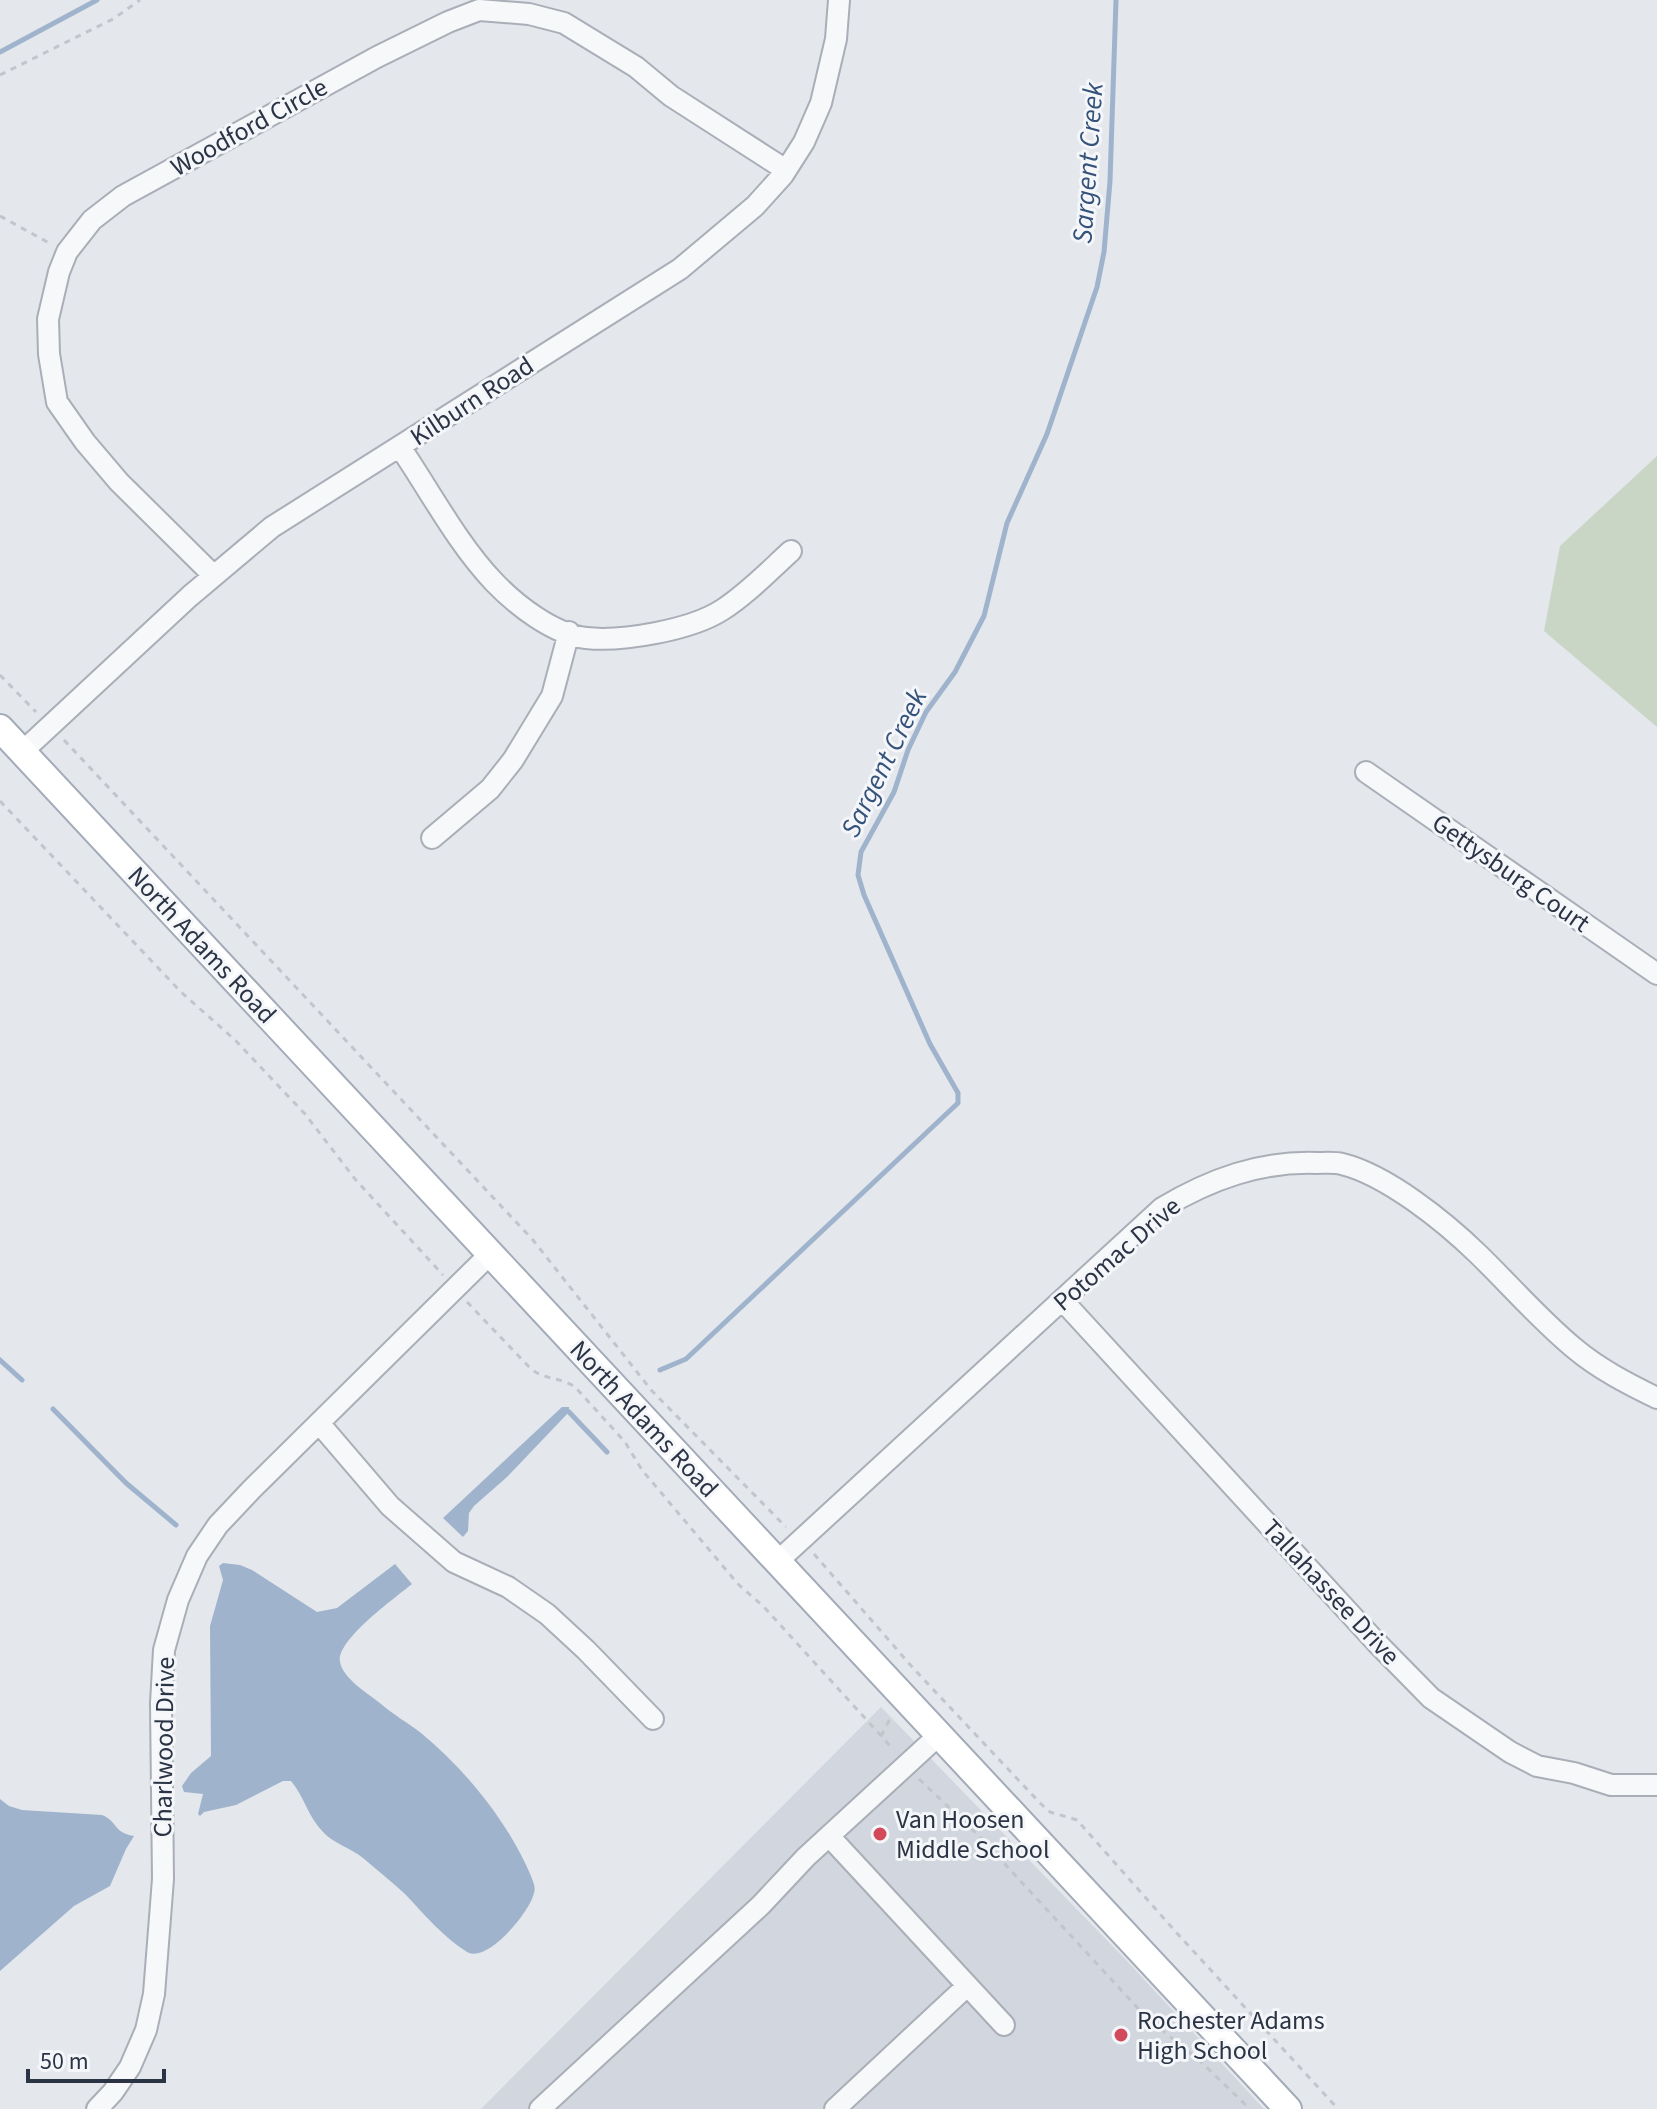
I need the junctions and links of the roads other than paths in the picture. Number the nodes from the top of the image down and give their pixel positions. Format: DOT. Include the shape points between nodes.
graph roads {
  1 [pos="839,0"];
  2 [pos="786,170"];
  3 [pos="400,447"];
  4 [pos="791,551"];
  5 [pos="214,576"];
  6 [pos="569,632"];
  7 [pos="0,728"];
  8 [pos="22,752"];
  9 [pos="1366,772"];
  10 [pos="432,838"];
  11 [pos="1657,974"];
  12 [pos="490,1254"];
  13 [pos="1063,1301"];
  14 [pos="1657,1398"];
  15 [pos="319,1423"];
  16 [pos="778,1561"];
  17 [pos="653,1719"];
  18 [pos="939,1735"];
  19 [pos="1657,1785"];
  20 [pos="829,1836"];
  21 [pos="967,1986"];
  22 [pos="1004,2025"];
  23 [pos="97,2109"];
  24 [pos="540,2109"];
  25 [pos="835,2109"];
  26 [pos="1288,2109"];
  1 -- 2 [label="street, Kilburn Road" via="821,103"];
  2 -- 3 [label="street, Kilburn Road" via="755,206 680,269"];
  2 -- 5 [label="street, Woodford Circle" via="564,23 479,10 377,57 132,191 92,220 67,252 48,319 57,402 119,482"];
  3 -- 5 [label="street, Kilburn Road" via="272,527"];
  3 -- 6 [label="street" via="491,579 542,621"];
  4 -- 6 [label="street" via="719,612 668,631 584,638"];
  5 -- 8 [label="street, Kilburn Road"];
  6 -- 10 [label="street" via="552,696 513,760 490,789"];
  7 -- 8 [label="main road, North Adams Road"];
  8 -- 12 [label="main road, North Adams Road"];
  9 -- 11 [label="street, Gettysburg Court"];
  12 -- 15 [label="street, Charlwood Drive"];
  12 -- 16 [label="main road, North Adams Road"];
  13 -- 14 [label="street, Potomac Drive" via="1162,1208 1194,1189 1264,1165 1341,1164 1389,1185 1429,1211 1575,1349"];
  13 -- 16 [label="street, Potomac Drive"];
  13 -- 19 [label="street, Tallahassee Drive" via="1431,1698 1537,1766 1611,1785"];
  15 -- 17 [label="street" via="390,1506 454,1562 508,1587 547,1614"];
  15 -- 23 [label="street, Charlwood Drive" via="218,1525 178,1600 164,1650 163,1879 154,1994 130,2067"];
  16 -- 18 [label="main road, North Adams Road"];
  18 -- 20 [label="street"];
  18 -- 26 [label="main road, North Adams Road"];
  20 -- 21 [label="street"];
  20 -- 24 [label="street"];
  21 -- 22 [label="street"];
  21 -- 25 [label="street"];
}
